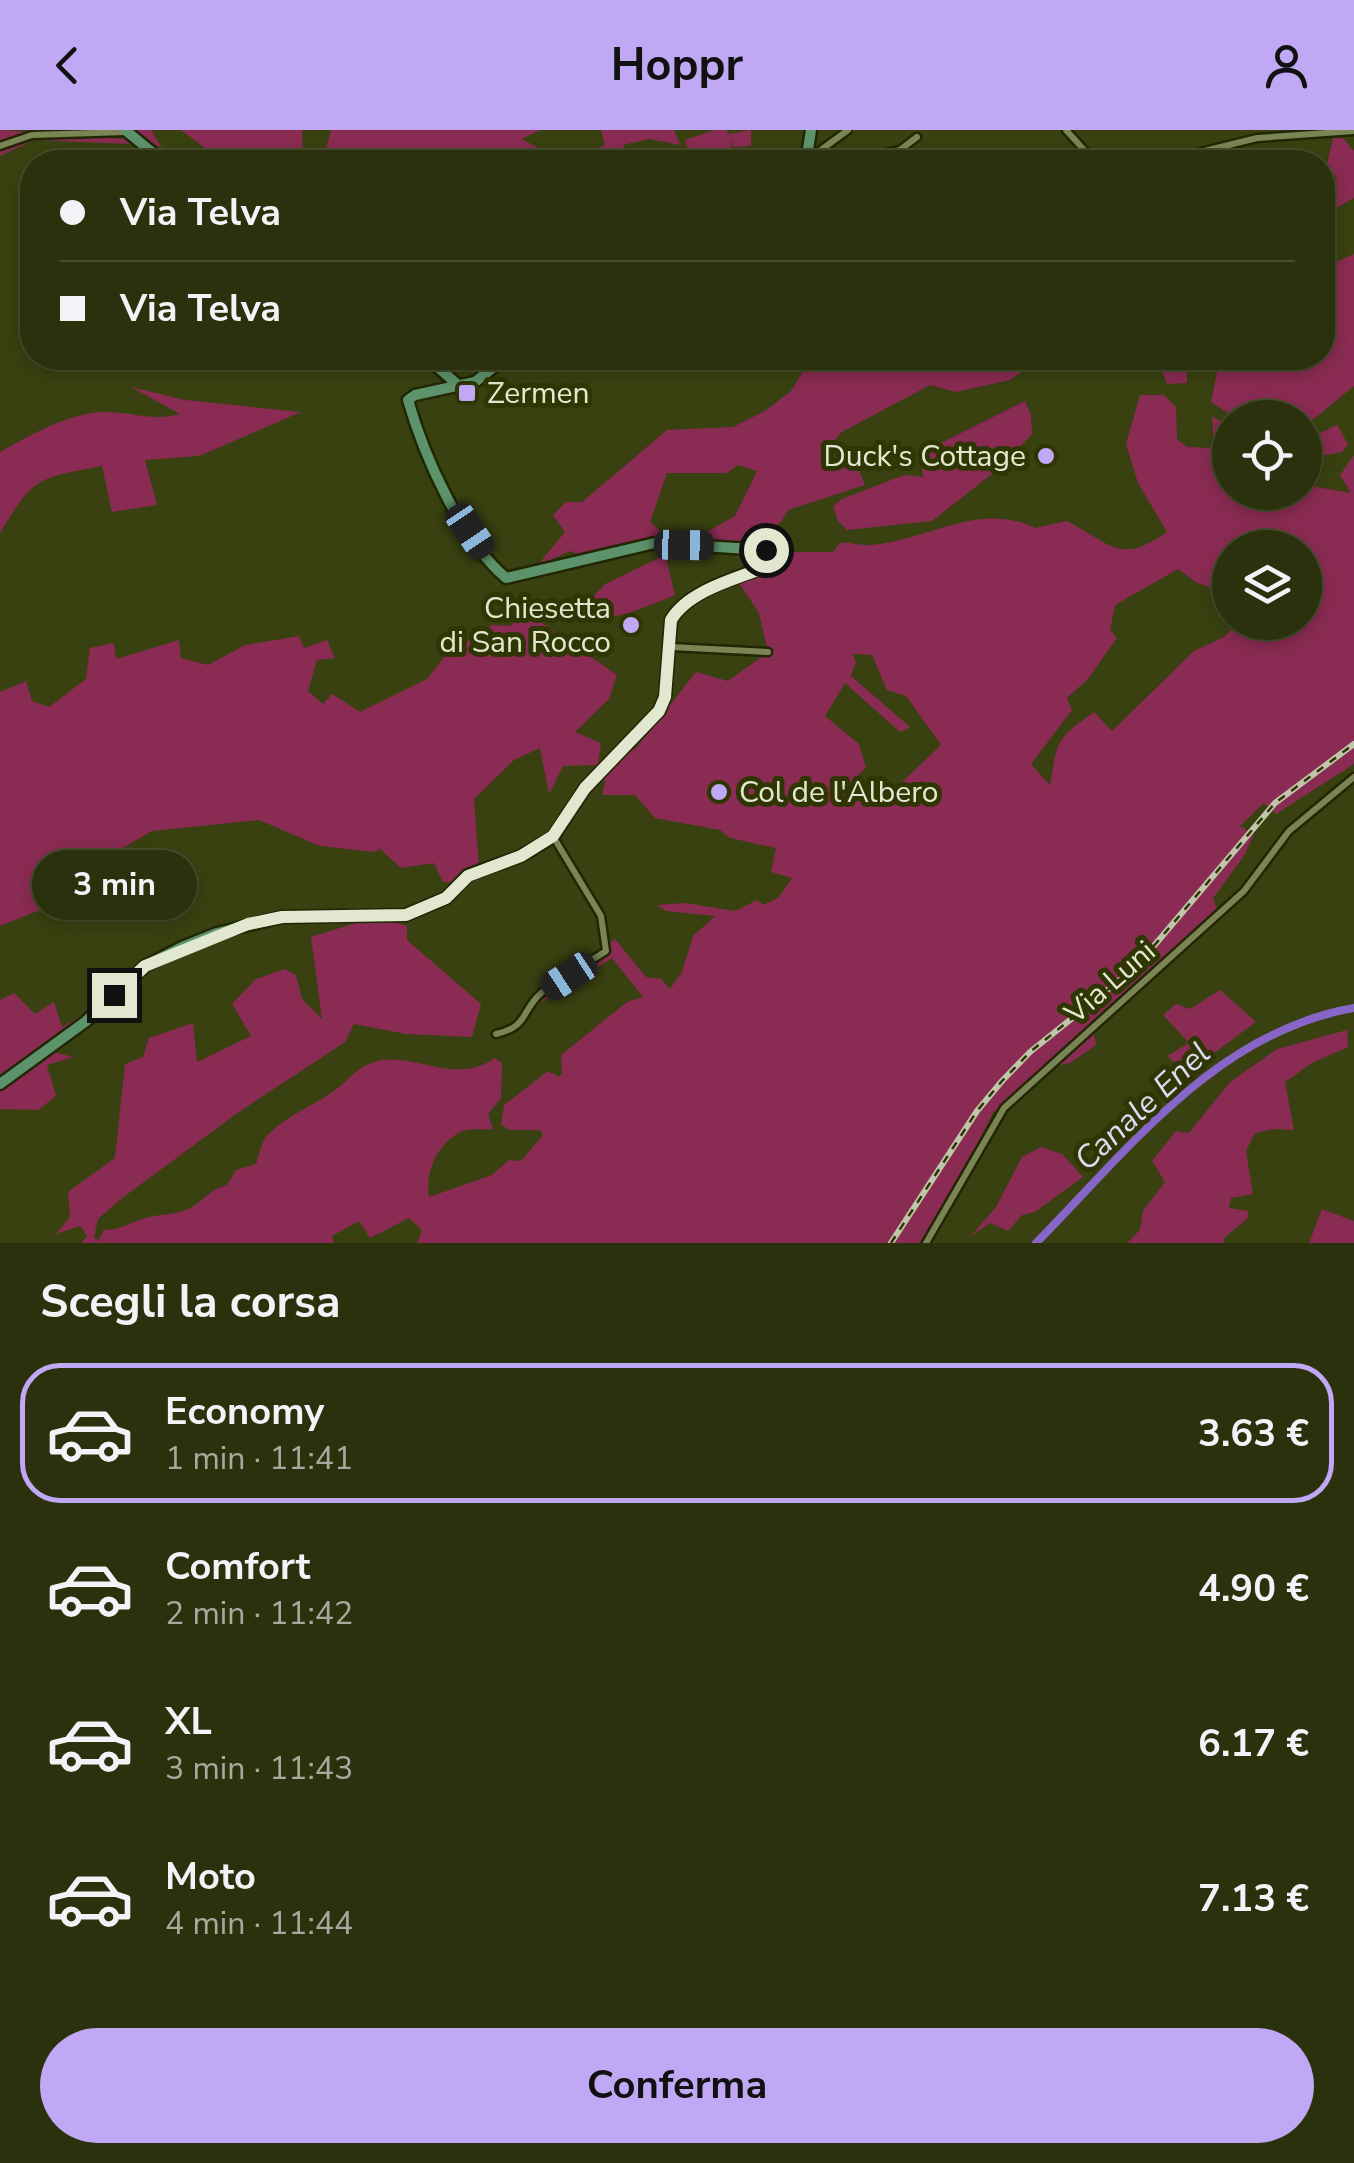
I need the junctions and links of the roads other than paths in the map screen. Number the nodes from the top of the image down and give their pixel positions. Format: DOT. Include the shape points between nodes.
graph roads {
  1 [pos="848,130"];
  2 [pos="1066,130"];
  3 [pos="126,131"];
  4 [pos="1354,131"];
  5 [pos="917,137"];
  6 [pos="0,146"];
  7 [pos="149,150"];
  8 [pos="821,150"];
  9 [pos="900,150"];
  10 [pos="1082,150"];
  11 [pos="1208,150"];
  12 [pos="441,370"];
  13 [pos="490,370"];
  14 [pos="457,384"];
  15 [pos="671,647"];
  16 [pos="768,652"];
  17 [pos="1354,777"];
  18 [pos="553,836"];
  19 [pos="496,1034"];
  20 [pos="0,1084"];
  21 [pos="926,1243"];
  1 -- 8 [label="street"];
  2 -- 10 [label="street"];
  3 -- 6 [label="street" via="32,134"];
  3 -- 7 [label="street"];
  4 -- 11 [label="street" via="1257,138"];
  5 -- 9 [label="street"];
  12 -- 14 [label="street"];
  13 -- 14 [label="street" via="476,382"];
  14 -- 15 [label="street" via="408,400 444,491 506,578 655,544 766,550 778,557 676,611"];
  15 -- 16 [label="street"];
  15 -- 18 [label="street" via="659,711 585,788"];
  17 -- 21 [label="street, Via Luni" via="1290,831 1244,891 1004,1108"];
  18 -- 19 [label="street" via="600,916 606,951 537,998 510,1031"];
  18 -- 20 [label="street" via="468,876 446,898 406,915 282,917 182,948 145,966 85,1022"];
}
